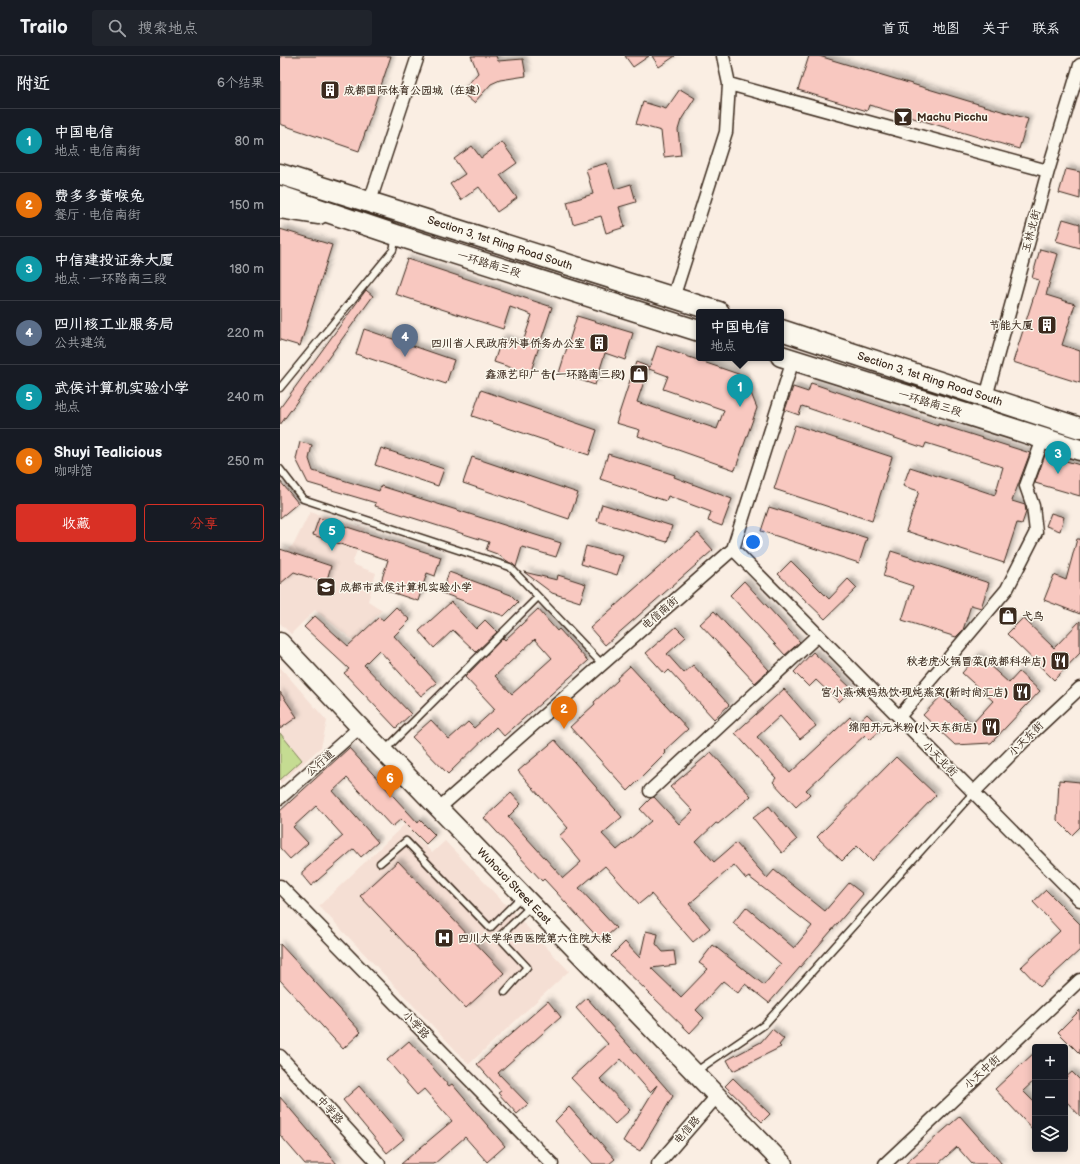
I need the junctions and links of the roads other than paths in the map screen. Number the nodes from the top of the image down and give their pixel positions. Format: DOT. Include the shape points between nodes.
graph roads {
  1 [pos="418,56"];
  2 [pos="723,56"];
  3 [pos="1080,65"];
  4 [pos="729,84"];
  5 [pos="280,166"];
  6 [pos="1048,171"];
  7 [pos="280,174"];
  8 [pos="280,196"];
  9 [pos="373,199"];
  10 [pos="280,209"];
  11 [pos="356,222"];
  12 [pos="396,235"];
  13 [pos="673,298"];
  14 [pos="709,309"];
  15 [pos="696,329"];
  16 [pos="784,331"];
  17 [pos="787,358"];
  18 [pos="280,388"];
  19 [pos="986,397"];
  20 [pos="1036,414"];
  21 [pos="1080,428"];
  22 [pos="1036,437"];
  23 [pos="1080,450"];
  24 [pos="280,469"];
  25 [pos="733,549"];
  26 [pos="538,597"];
  27 [pos="818,635"];
  28 [pos="280,642"];
  29 [pos="602,664"];
  30 [pos="1080,688"];
  31 [pos="899,717"];
  32 [pos="358,725"];
  33 [pos="384,751"];
  34 [pos="280,790"];
  35 [pos="650,791"];
  36 [pos="974,792"];
  37 [pos="280,798"];
  38 [pos="438,808"];
  39 [pos="380,863"];
  40 [pos="280,886"];
  41 [pos="528,900"];
  42 [pos="1080,900"];
  43 [pos="490,928"];
  44 [pos="499,937"];
  45 [pos="1080,980"];
  46 [pos="505,992"];
  47 [pos="280,1056"];
  48 [pos="695,1072"];
  49 [pos="717,1096"];
  50 [pos="379,1164"];
  51 [pos="552,1164"];
  52 [pos="658,1164"];
  53 [pos="782,1164"];
  54 [pos="885,1164"];
  1 -- 9 [label="street"];
  2 -- 4 [label="street"];
  3 -- 6 [label="street, 玉林北街"];
  4 -- 6 [label="street"];
  4 -- 13 [label="street" via="726,132"];
  5 -- 9 [label="street"];
  6 -- 19 [label="street, 玉林北街"];
  7 -- 9 [label="main road, Section 3, 1st Ring Road South"];
  8 -- 11 [label="main road, 一环路南三段"];
  9 -- 13 [label="main road, Section 3, 1st Ring Road South"];
  10 -- 11 [label="street"];
  11 -- 12 [label="main road, 一环路南三段"];
  12 -- 15 [label="main road, 一环路南三段"];
  12 -- 18 [label="lane" via="392,250"];
  13 -- 14 [label="main road, Section 3, 1st Ring Road South"];
  16 -- 19 [label="main road, Section 3, 1st Ring Road South"];
  17 -- 22 [label="main road, 一环路南三段"];
  17 -- 25 [label="street"];
  19 -- 20 [label="main road, Section 3, 1st Ring Road South"];
  20 -- 21 [label="main road, Section 3, 1st Ring Road South"];
  20 -- 22 [label="main road" via="1043,421 1044,427"];
  22 -- 23 [label="main road, 一环路南三段"];
  22 -- 31 [label="street" via="1026,486 1033,506 1036,532 1008,589"];
  24 -- 26 [label="lane" via="303,499 510,567"];
  25 -- 27 [label="street, 小天北街"];
  25 -- 29 [label="street, 电信南街"];
  26 -- 29 [label="lane"];
  26 -- 33 [label="lane"];
  27 -- 31 [label="street, 小天北街"];
  27 -- 35 [label="street"];
  28 -- 32 [label="street, Wuhouci Street East"];
  29 -- 38 [label="street, 电信南街"];
  30 -- 36 [label="street, 小天东街"];
  31 -- 36 [label="street, 小天北街"];
  32 -- 33 [label="street, Wuhouci Street East"];
  32 -- 34 [label="street, 公行道"];
  32 -- 37 [label="street, 公行道"];
  33 -- 38 [label="street, Wuhouci Street East"];
  36 -- 42 [label="street, 小天北街"];
  36 -- 48 [label="lane" via="764,1025"];
  38 -- 41 [label="street, Wuhouci Street East"];
  39 -- 43 [label="lane" via="406,841"];
  40 -- 51 [label="street, 小学路"];
  41 -- 43 [label="lane"];
  41 -- 44 [label="lane"];
  41 -- 48 [label="street, Wuhouci Street East"];
  43 -- 44 [label="lane"];
  44 -- 46 [label="lane" via="527,967"];
  45 -- 54 [label="street, 小天中街"];
  47 -- 50 [label="street, 中学路"];
  48 -- 49 [label="street, Wuhouci Street East"];
  49 -- 52 [label="street, 电信路"];
  49 -- 53 [label="street, Wuhouci Street East"];
}
